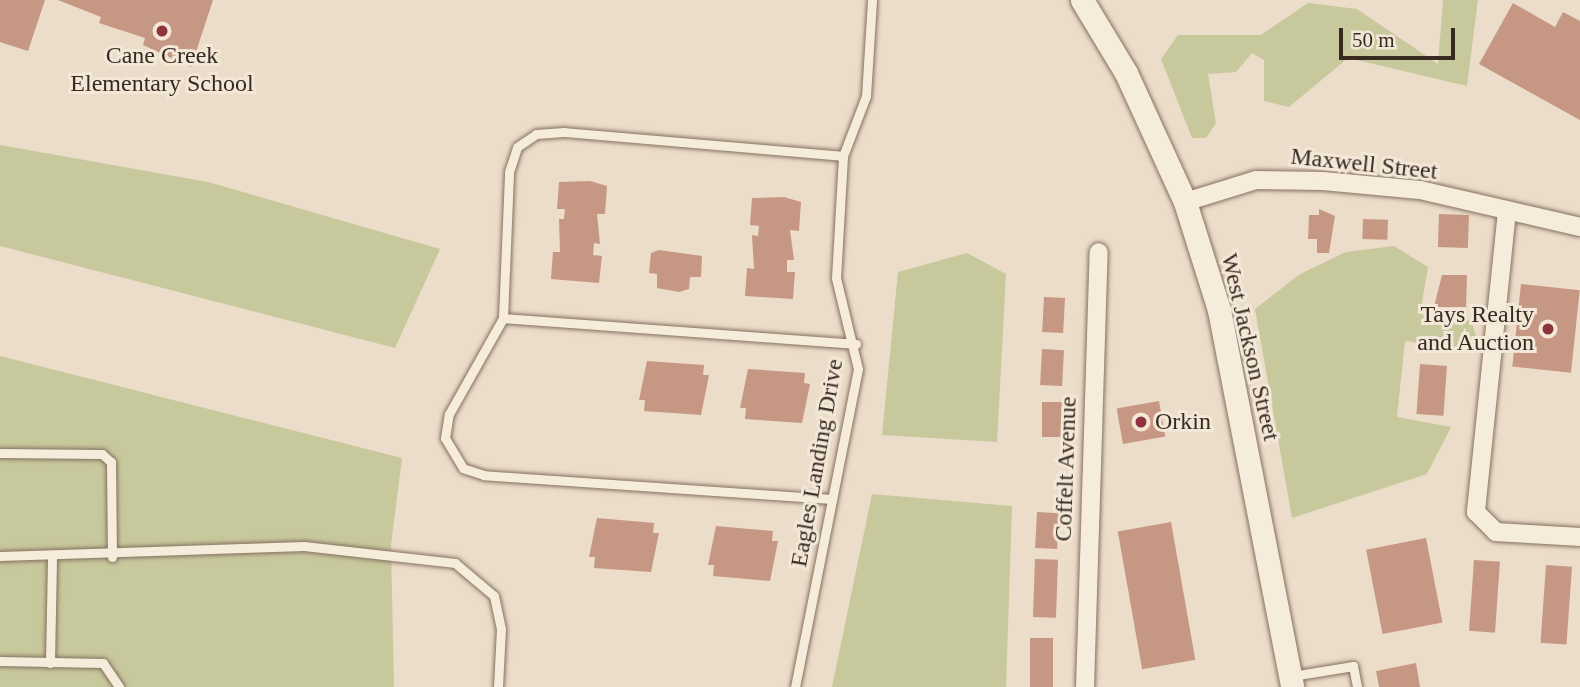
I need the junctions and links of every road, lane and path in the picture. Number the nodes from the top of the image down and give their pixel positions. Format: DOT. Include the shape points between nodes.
graph roads {
  1 [pos="872,0"];
  2 [pos="1082,0"];
  3 [pos="843,156"];
  4 [pos="1185,202"];
  5 [pos="1507,211"];
  6 [pos="1580,227"];
  7 [pos="1099,252"];
  8 [pos="503,318"];
  9 [pos="856,344"];
  10 [pos="0,453"];
  11 [pos="832,499"];
  12 [pos="1580,537"];
  13 [pos="0,556"];
  14 [pos="52,557"];
  15 [pos="112,557"];
  16 [pos="0,661"];
  17 [pos="50,663"];
  18 [pos="1291,681"];
  19 [pos="119,687"];
  20 [pos="498,687"];
  21 [pos="794,687"];
  22 [pos="1085,687"];
  23 [pos="1357,687"];
  1 -- 3 [label="lane, Eagles Landing Drive" via="866,96"];
  2 -- 4 [label="street, West Jackson Street" via="1126,73"];
  3 -- 8 [label="lane" via="536,134 517,148 509,172"];
  3 -- 9 [label="lane, Eagles Landing Drive" via="836,278"];
  4 -- 5 [label="street, Maxwell Street" via="1256,180 1323,181 1420,190"];
  4 -- 18 [label="street, West Jackson Street" via="1219,310"];
  5 -- 6 [label="street, Maxwell Street"];
  5 -- 12 [label="street" via="1476,512 1496,531"];
  7 -- 22 [label="street, Coffelt Avenue"];
  8 -- 9 [label="lane"];
  8 -- 11 [label="lane" via="449,414 445,438 463,468 484,475"];
  9 -- 11 [label="lane, Eagles Landing Drive" via="858,369"];
  10 -- 15 [label="lane" via="102,454 111,462"];
  11 -- 21 [label="lane, Eagles Landing Drive"];
  13 -- 14 [label="lane"];
  14 -- 15 [label="lane"];
  14 -- 17 [label="lane"];
  15 -- 20 [label="lane" via="304,546 455,563 494,596 501,629"];
  16 -- 17 [label="lane"];
  17 -- 19 [label="lane" via="103,663"];
  18 -- 23 [label="lane" via="1353,666"];
}
